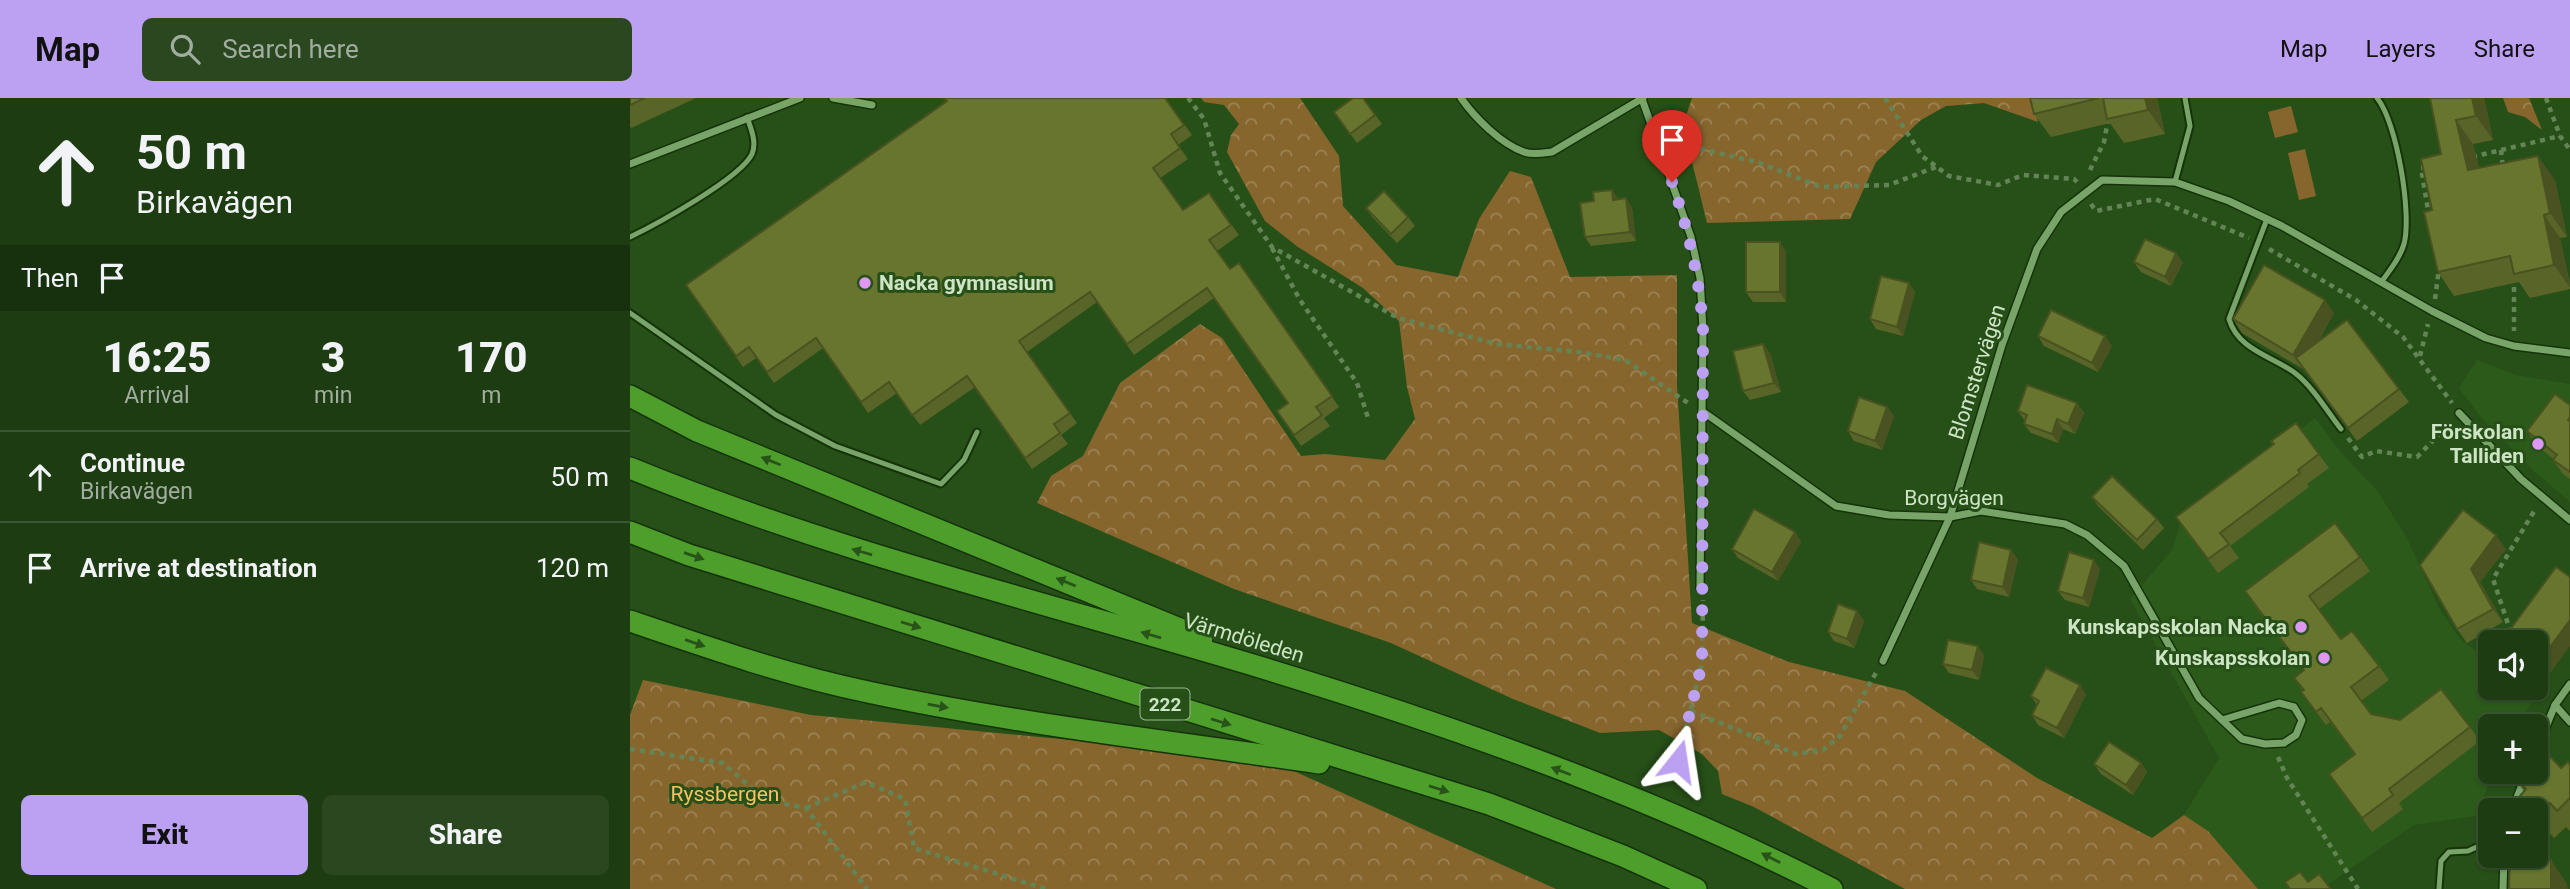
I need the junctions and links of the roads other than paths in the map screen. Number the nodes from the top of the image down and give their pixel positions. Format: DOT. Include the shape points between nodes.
graph roads {
  1 [pos="800,98"];
  2 [pos="833,98"];
  3 [pos="1461,98"];
  4 [pos="2185,98"];
  5 [pos="2376,98"];
  6 [pos="1642,99"];
  7 [pos="872,105"];
  8 [pos="747,117"];
  9 [pos="630,164"];
  10 [pos="2175,182"];
  11 [pos="2267,219"];
  12 [pos="630,237"];
  13 [pos="2382,281"];
  14 [pos="630,313"];
  15 [pos="2570,354"];
  16 [pos="630,396"];
  17 [pos="1702,411"];
  18 [pos="2456,416"];
  19 [pos="2341,429"];
  20 [pos="977,432"];
  21 [pos="630,468"];
  22 [pos="1950,517"];
  23 [pos="2570,520"];
  24 [pos="630,532"];
  25 [pos="1700,588"];
  26 [pos="630,621"];
  27 [pos="1883,661"];
  28 [pos="2570,684"];
  29 [pos="1333,692"];
  30 [pos="2555,705"];
  31 [pos="2222,720"];
  32 [pos="2548,722"];
  33 [pos="2570,722"];
  34 [pos="1384,772"];
  35 [pos="2478,846"];
  36 [pos="2504,868"];
  37 [pos="1696,889"];
  38 [pos="1832,889"];
  39 [pos="2439,889"];
  40 [pos="2503,889"];
  1 -- 8 [label="street"];
  2 -- 7 [label="street"];
  3 -- 6 [label="street" via="1512,145 1538,154 1552,152"];
  4 -- 10 [label="lane" via="2190,126"];
  5 -- 13 [label="lane" via="2390,120 2407,220 2404,245"];
  6 -- 17 [label="street" via="1691,237 1700,278"];
  8 -- 9 [label="street"];
  8 -- 12 [label="lane" via="754,137 751,155 737,170 664,221"];
  10 -- 11 [label="street, Blomstervägen"];
  10 -- 22 [label="street, Blomstervägen" via="2102,180 2061,212 2037,249 2002,345"];
  11 -- 13 [label="street, Blomstervägen"];
  11 -- 19 [label="lane" via="2229,319 2232,330 2241,341 2297,374"];
  13 -- 15 [label="street, Blomstervägen" via="2486,338"];
  14 -- 20 [label="lane" via="776,415 835,446 941,484 964,460"];
  29 -- 16 [label="highway, one-way" via="745,451"];
  17 -- 22 [label="street, Borgvägen" via="1836,506 1889,515"];
  17 -- 25 [label="street"];
  18 -- 23 [label="street"];
  29 -- 21 [label="highway, Värmdöleden, one-way" via="1219,654 828,542"];
  22 -- 27 [label="street, Blomstervägen"];
  22 -- 31 [label="street, Borgvägen" via="1981,512 2065,524 2087,535 2124,566 2199,698"];
  24 -- 34 [label="highway, 222, one-way" via="689,555"];
  26 -- 34 [label="highway, one-way" via="732,656 866,692"];
  28 -- 30 [label="street"];
  38 -- 29 [label="highway, Värmdöleden, one-way" via="1762,853 1601,787 1446,728"];
  30 -- 32 [label="street"];
  30 -- 33 [label="street"];
  31 -- 31 [label="street, Borgvägen" via="2242,739 2272,744 2296,735 2302,720 2294,707 2279,703"];
  34 -- 37 [label="highway, 222, one-way" via="1498,807"];
  35 -- 39 [label="lane" via="2449,852 2441,861"];
  36 -- 40 [label="street"];
}
